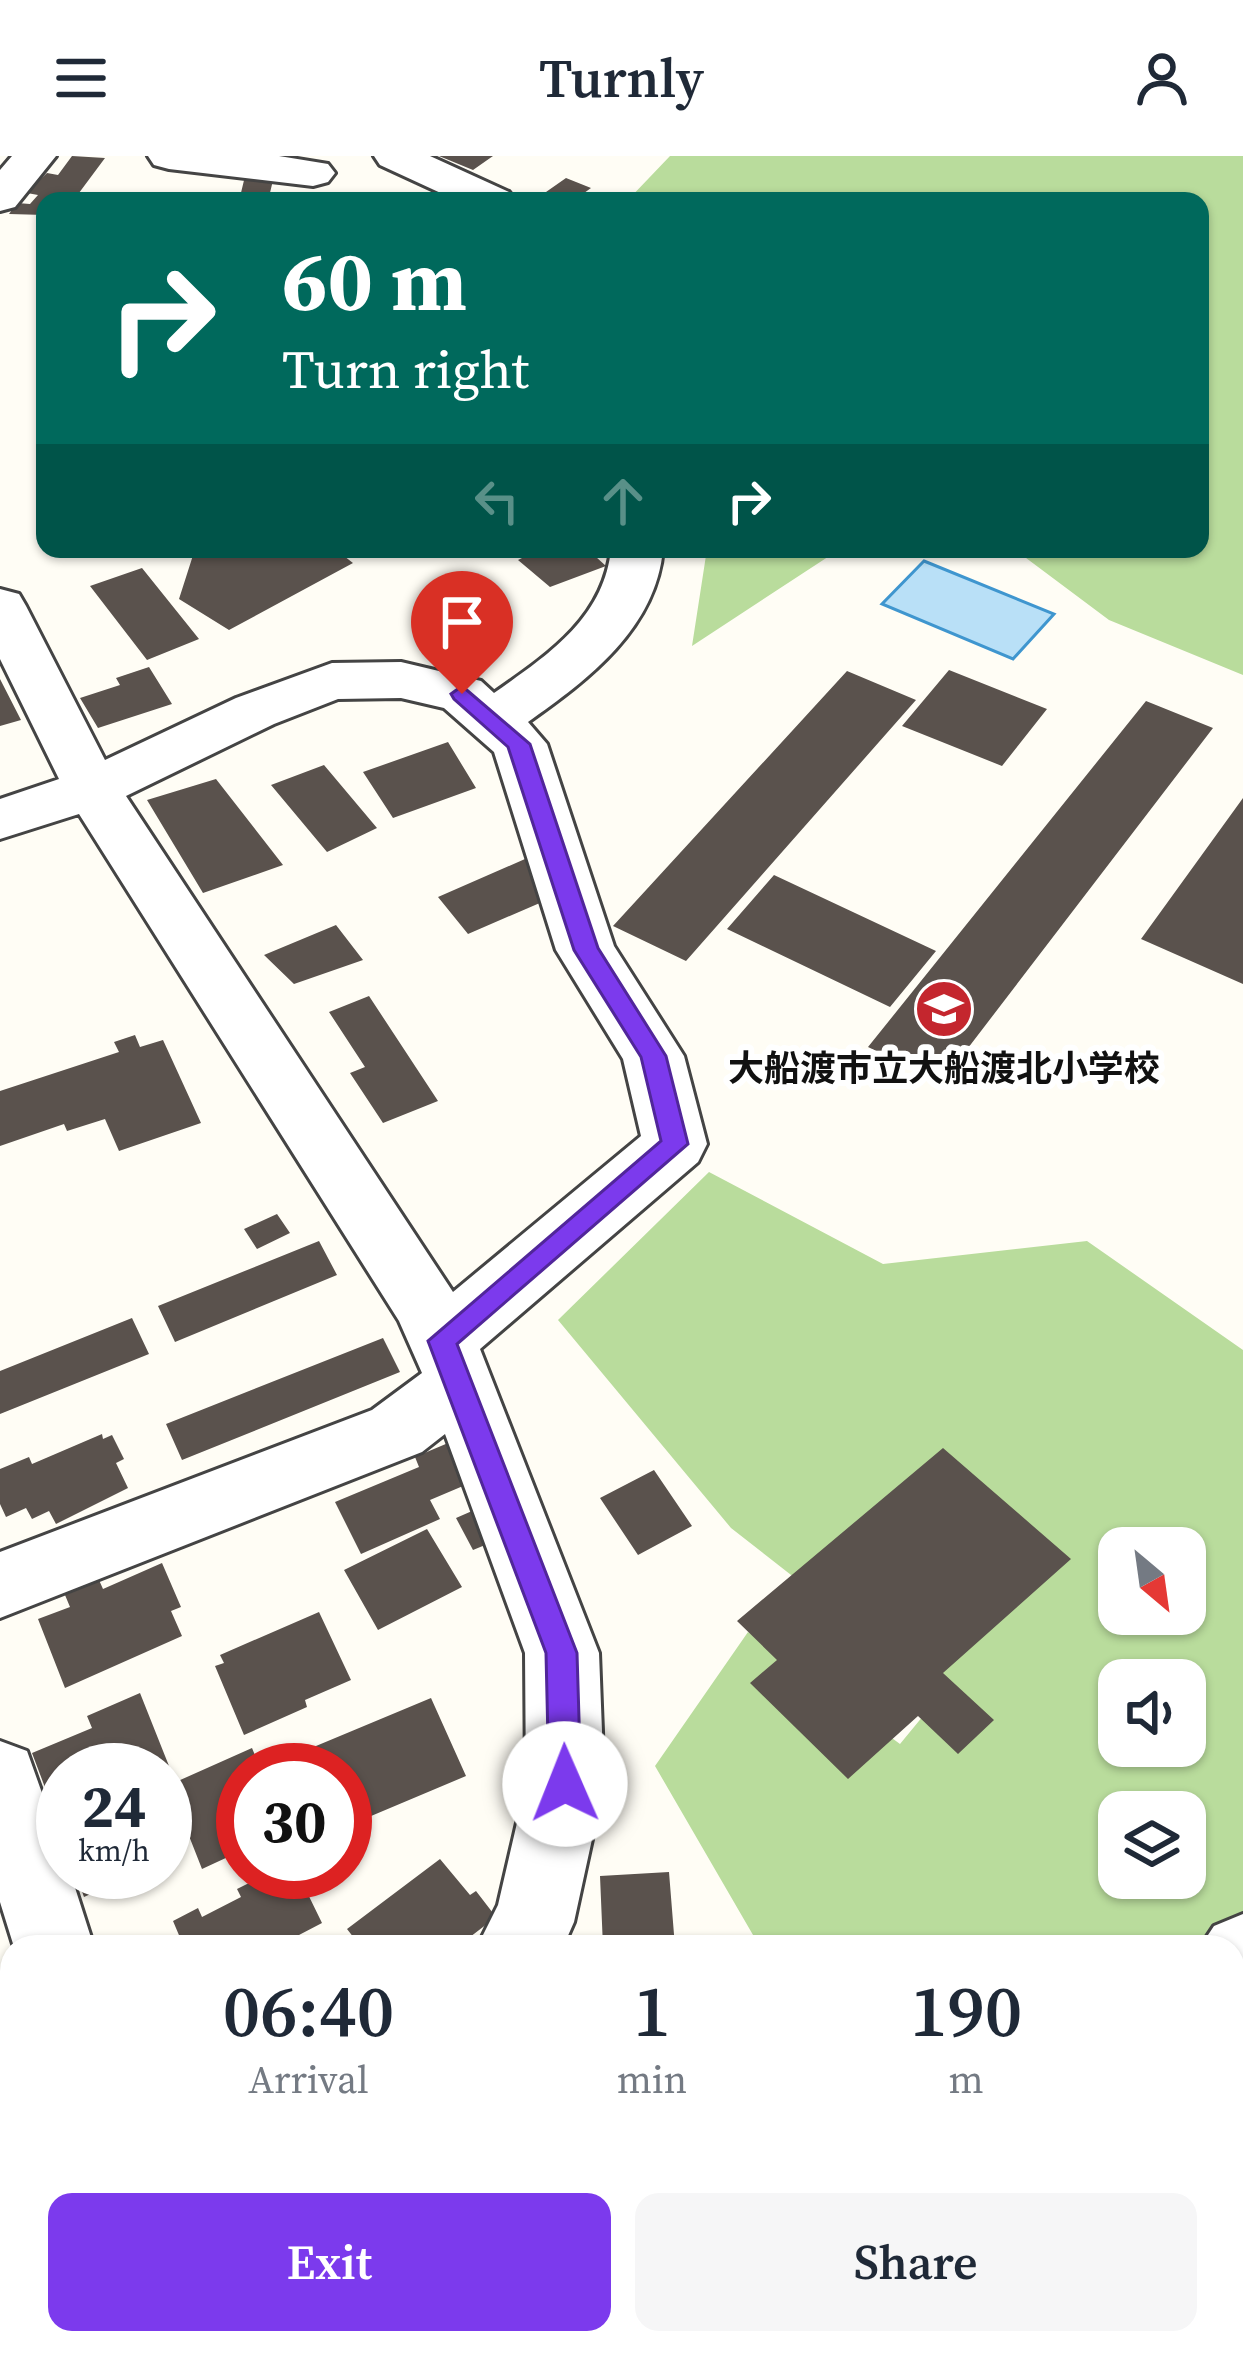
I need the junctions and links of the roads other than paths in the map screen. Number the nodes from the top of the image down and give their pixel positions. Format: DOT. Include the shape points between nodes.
graph roads {
  1 [pos="34,156"];
  2 [pos="170,156"];
  3 [pos="395,156"];
  4 [pos="312,176"];
  5 [pos="474,192"];
  6 [pos="0,198"];
  7 [pos="638,558"];
  8 [pos="0,606"];
  9 [pos="492,720"];
  10 [pos="92,789"];
  11 [pos="0,819"];
  12 [pos="452,1362"];
  13 [pos="0,1585"];
  14 [pos="0,1777"];
  15 [pos="50,1935"];
  16 [pos="525,1935"];
  1 -- 6 [label="street"];
  2 -- 4 [label="street"];
  3 -- 5 [label="street"];
  7 -- 9 [label="street" via="616,612 570,668"];
  8 -- 10 [label="street"];
  9 -- 10 [label="street" via="462,694 401,680 332,681"];
  9 -- 12 [label="street" via="519,744 586,950 653,1056 675,1144"];
  10 -- 11 [label="street"];
  10 -- 12 [label="street" via="427,1308"];
  12 -- 13 [label="street" via="397,1431"];
  12 -- 16 [label="street" via="562,1653 565,1784"];
  14 -- 15 [label="street"];
}
